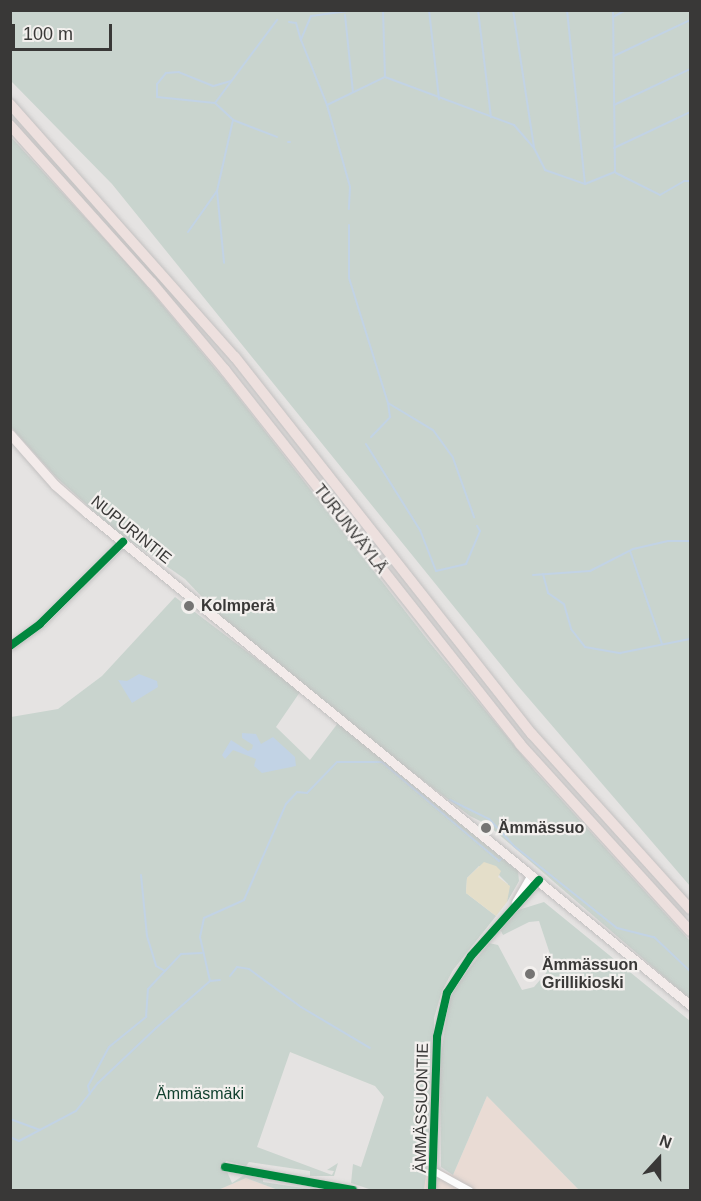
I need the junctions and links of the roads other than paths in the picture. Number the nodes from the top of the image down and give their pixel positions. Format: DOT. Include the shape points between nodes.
graph roads {
  1 [pos="10,104"];
  2 [pos="10,125"];
  3 [pos="10,434"];
  4 [pos="123,542"];
  5 [pos="10,646"];
  6 [pos="535,877"];
  7 [pos="690,909"];
  8 [pos="690,931"];
  9 [pos="690,1005"];
  10 [pos="225,1167"];
  11 [pos="436,1172"];
  12 [pos="353,1191"];
  13 [pos="432,1191"];
  14 [pos="469,1191"];
  1 -- 7 [label="highway, TURUNVÄYLÄ" via="235,357 532,734"];
  2 -- 8 [label="highway, TURUNVÄYLÄ" via="153,283 225,370 520,744"];
  3 -- 4 [label="main road, NUPURINTIE" via="55,485"];
  4 -- 5 [label="street" via="40,624"];
  4 -- 6 [label="main road, NUPURINTIE"];
  6 -- 9 [label="main road, NUPURINTIE"];
  6 -- 11 [label="street, ÄMMÄSSUONTIE" via="456,975 439,1016"];
  10 -- 12 [label="street"];
  11 -- 13 [label="street, ÄMMÄSSUONTIE"];
  11 -- 14 [label="street"];
}
